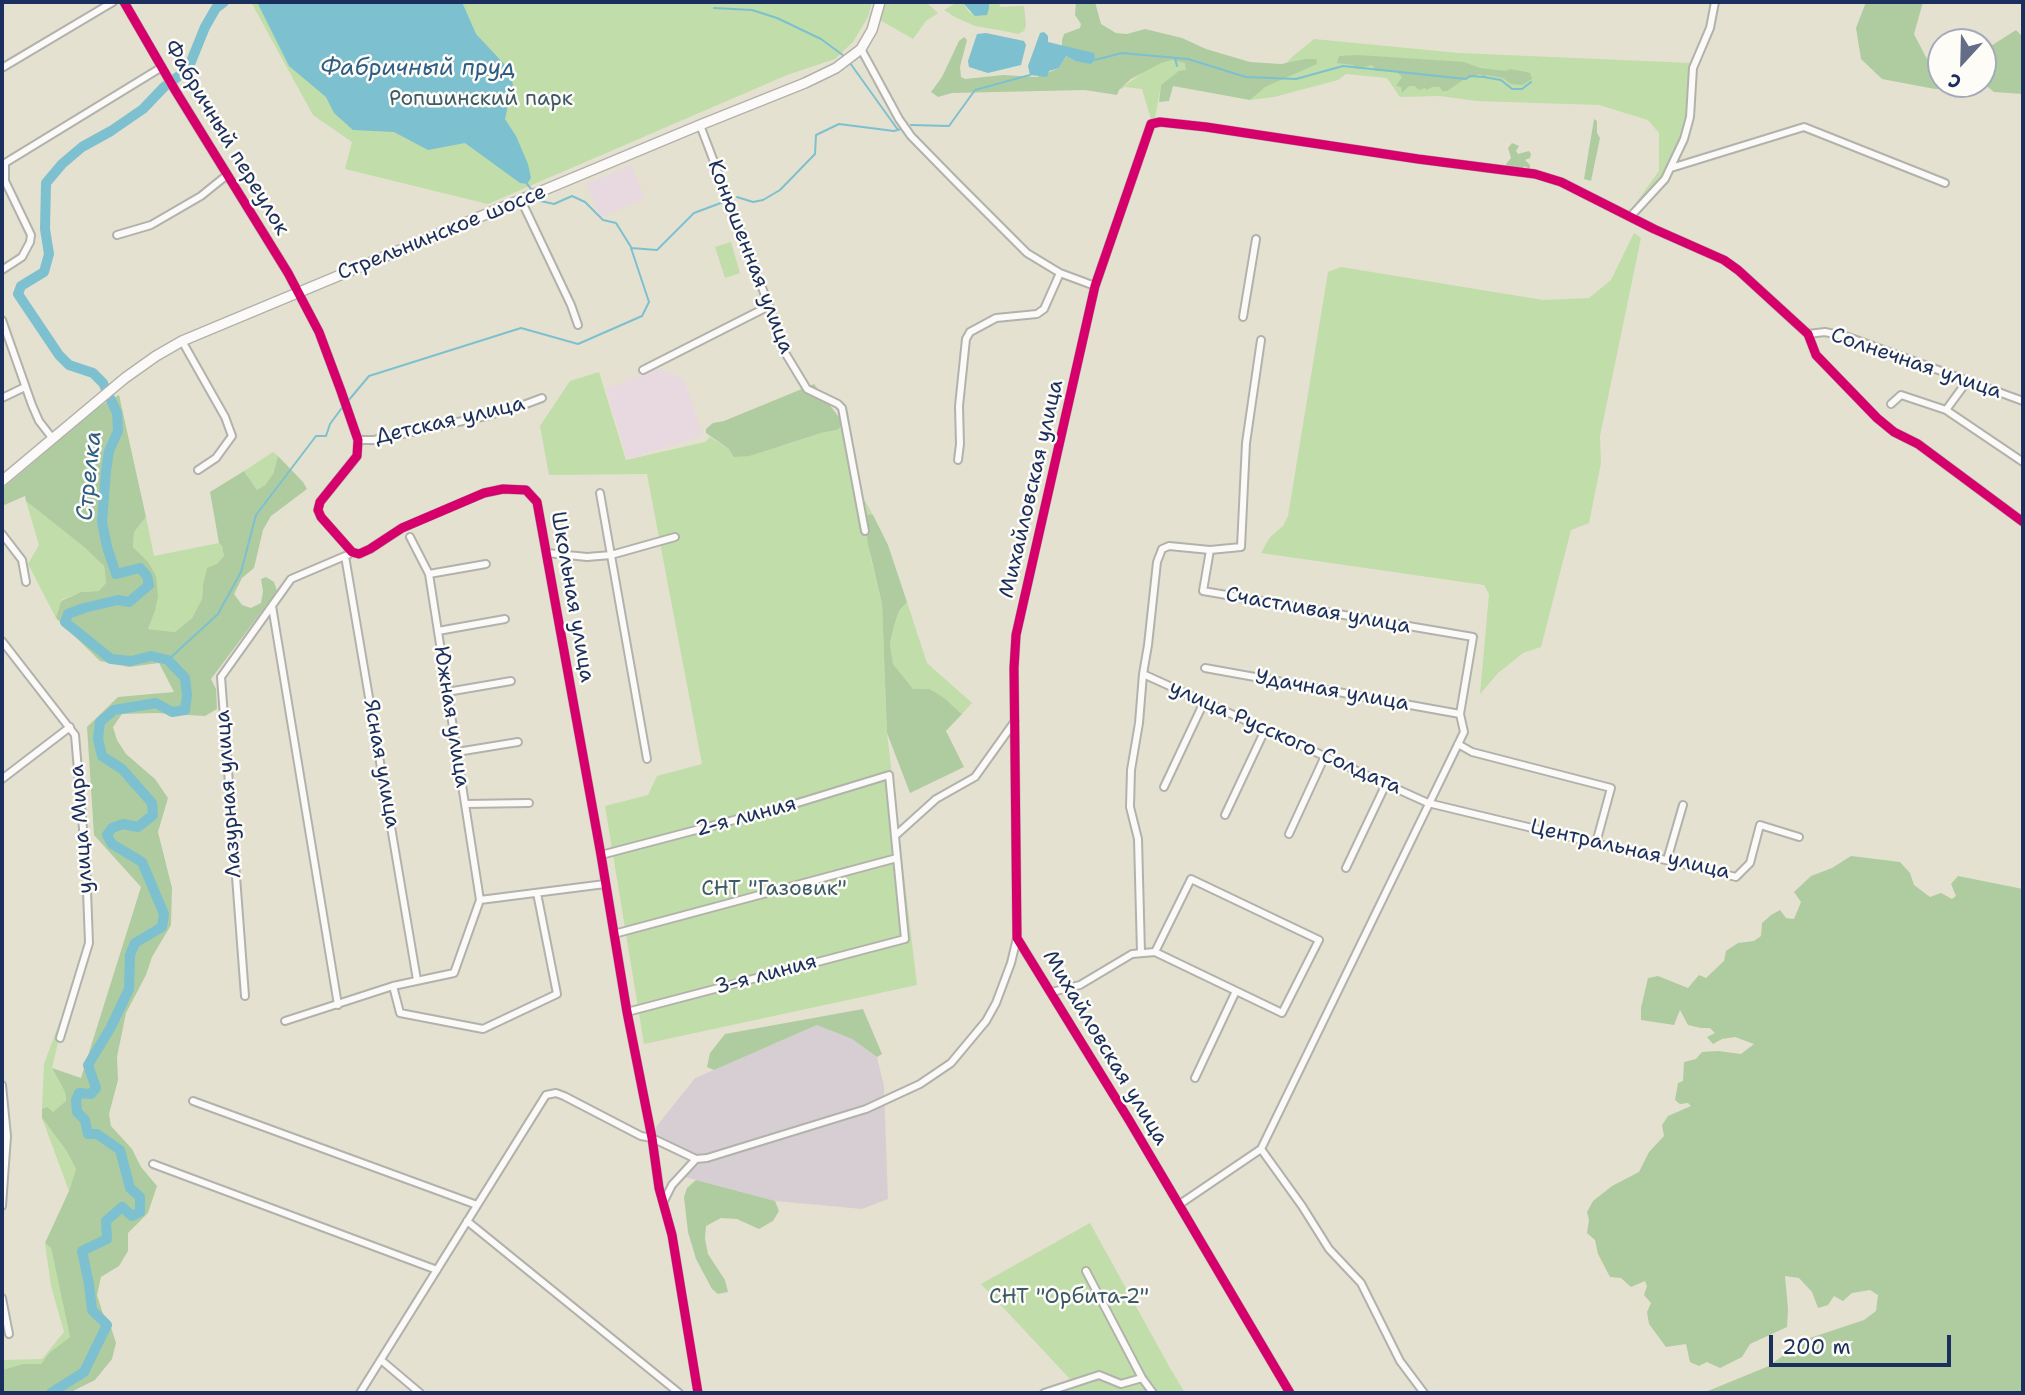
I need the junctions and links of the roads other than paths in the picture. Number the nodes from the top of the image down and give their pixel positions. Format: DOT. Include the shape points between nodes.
graph roads {
  1 [pos="113,2"];
  2 [pos="124,2"];
  3 [pos="880,2"];
  4 [pos="1715,2"];
  5 [pos="861,49"];
  6 [pos="2,68"];
  7 [pos="164,70"];
  8 [pos="700,125"];
  9 [pos="1671,168"];
  10 [pos="228,175"];
  11 [pos="1945,183"];
  12 [pos="521,200"];
  13 [pos="1630,217"];
  14 [pos="117,236"];
  15 [pos="1256,239"];
  16 [pos="2,270"];
  17 [pos="1060,273"];
  18 [pos="1095,286"];
  19 [pos="298,293"];
  20 [pos="769,306"];
  21 [pos="1243,317"];
  22 [pos="2,320"];
  23 [pos="578,325"];
  24 [pos="1808,334"];
  25 [pos="1261,340"];
  26 [pos="182,341"];
  27 [pos="643,370"];
  28 [pos="1968,380"];
  29 [pos="25,387"];
  30 [pos="2,398"];
  31 [pos="542,398"];
  32 [pos="2023,401"];
  33 [pos="1891,404"];
  34 [pos="1946,410"];
  35 [pos="52,439"];
  36 [pos="358,440"];
  37 [pos="958,460"];
  38 [pos="2023,461"];
  39 [pos="198,470"];
  40 [pos="2,481"];
  41 [pos="600,493"];
  42 [pos="2023,522"];
  43 [pos="865,530"];
  44 [pos="2,534"];
  45 [pos="410,537"];
  46 [pos="675,537"];
  47 [pos="1210,550"];
  48 [pos="349,554"];
  49 [pos="547,554"];
  50 [pos="611,555"];
  51 [pos="486,564"];
  52 [pos="429,574"];
  53 [pos="26,582"];
  54 [pos="271,607"];
  55 [pos="505,619"];
  56 [pos="438,631"];
  57 [pos="2,641"];
  58 [pos="1205,668"];
  59 [pos="1143,674"];
  60 [pos="511,681"];
  61 [pos="447,692"];
  62 [pos="1204,702"];
  63 [pos="1460,714"];
  64 [pos="1015,721"];
  65 [pos="70,727"];
  66 [pos="1265,730"];
  67 [pos="518,742"];
  68 [pos="1458,744"];
  69 [pos="457,752"];
  70 [pos="1325,756"];
  71 [pos="647,760"];
  72 [pos="2,779"];
  73 [pos="1385,784"];
  74 [pos="1164,787"];
  75 [pos="529,803"];
  76 [pos="1428,803"];
  77 [pos="465,804"];
  78 [pos="1683,805"];
  79 [pos="1225,816"];
  80 [pos="1289,834"];
  81 [pos="895,836"];
  82 [pos="1799,837"];
  83 [pos="1596,843"];
  84 [pos="601,855"];
  85 [pos="897,858"];
  86 [pos="1667,860"];
  87 [pos="1346,868"];
  88 [pos="605,884"];
  89 [pos="537,894"];
  90 [pos="480,900"];
  91 [pos="614,934"];
  92 [pos="1017,938"];
  93 [pos="1155,952"];
  94 [pos="1141,953"];
  95 [pos="417,979"];
  96 [pos="393,986"];
  97 [pos="1236,991"];
  98 [pos="1052,992"];
  99 [pos="245,996"];
  100 [pos="338,1005"];
  101 [pos="627,1012"];
  102 [pos="285,1021"];
  103 [pos="61,1038"];
  104 [pos="1195,1078"];
  105 [pos="2,1085"];
  106 [pos="193,1101"];
  107 [pos="652,1138"];
  108 [pos="1261,1149"];
  109 [pos="696,1159"];
  110 [pos="153,1164"];
  111 [pos="663,1203"];
  112 [pos="1180,1204"];
  113 [pos="477,1205"];
  114 [pos="2,1206"];
  115 [pos="467,1221"];
  116 [pos="437,1270"];
  117 [pos="1086,1271"];
  118 [pos="2,1298"];
  119 [pos="9,1334"];
  120 [pos="381,1360"];
  121 [pos="1142,1378"];
  122 [pos="1074,1384"];
  123 [pos="360,1393"];
  124 [pos="420,1393"];
  125 [pos="679,1393"];
  126 [pos="698,1393"];
  127 [pos="1044,1393"];
  128 [pos="1079,1393"];
  129 [pos="1153,1393"];
  130 [pos="1290,1393"];
  131 [pos="1424,1393"];
  1 -- 6 [label="street"];
  2 -- 7 [label="street, Фабричный переулок"];
  3 -- 5 [label="main road, Стрельнинское шоссе"];
  4 -- 9 [label="street" via="1693,68 1690,117"];
  5 -- 8 [label="main road, Стрельнинское шоссе" via="805,83"];
  5 -- 17 [label="street" via="911,136 1027,253"];
  7 -- 10 [label="street, Фабричный переулок"];
  7 -- 16 [label="street" via="5,163 5,181 31,235 22,257"];
  8 -- 12 [label="main road, Стрельнинское шоссе"];
  8 -- 20 [label="street, Конюшенная улица"];
  9 -- 11 [label="street" via="1804,127"];
  9 -- 13 [label="street"];
  10 -- 14 [label="street" via="151,225"];
  10 -- 19 [label="street, Фабричный переулок"];
  12 -- 19 [label="main road, Стрельнинское шоссе"];
  12 -- 23 [label="street"];
  13 -- 18 [label="street, Михайловская улица" via="1535,174 1155,122"];
  13 -- 24 [label="street, Михайловская улица" via="1724,260"];
  15 -- 21 [label="street"];
  17 -- 18 [label="street"];
  17 -- 37 [label="street" via="1044,309 1037,314 996,318 966,338"];
  18 -- 64 [label="street, Михайловская улица" via="1016,635"];
  19 -- 26 [label="main road, Стрельнинское шоссе"];
  19 -- 36 [label="street" via="319,332"];
  20 -- 27 [label="street"];
  20 -- 43 [label="street, Конюшенная улица" via="781,346 800,381 842,408"];
  22 -- 29 [label="street"];
  24 -- 28 [label="street, Солнечная улица" via="1849,337"];
  24 -- 42 [label="street, Михайловская улица" via="1816,355 1877,418"];
  25 -- 47 [label="street" via="1246,443 1241,547"];
  26 -- 35 [label="main road, Стрельнинское шоссе" via="125,378"];
  26 -- 39 [label="street" via="232,436 216,458"];
  28 -- 32 [label="street, Солнечная улица"];
  28 -- 34 [label="street"];
  29 -- 30 [label="street"];
  29 -- 35 [label="street"];
  31 -- 36 [label="street, Детская улица" via="486,416"];
  33 -- 34 [label="street" via="1901,395"];
  34 -- 38 [label="street"];
  35 -- 40 [label="main road, Стрельнинское шоссе"];
  36 -- 48 [label="street" via="357,456 318,510"];
  41 -- 50 [label="street"];
  44 -- 53 [label="street" via="22,560"];
  45 -- 52 [label="street, Южная улица"];
  46 -- 50 [label="street"];
  47 -- 59 [label="street" via="1162,549"];
  47 -- 63 [label="street, Счастливая улица" via="1203,591 1473,638"];
  48 -- 49 [label="street, Школьная улица" via="370,549 402,528 462,501 503,489 526,490 537,502"];
  48 -- 54 [label="street, Школьная улица" via="291,579"];
  48 -- 95 [label="street, Ясная улица"];
  49 -- 50 [label="street"];
  49 -- 84 [label="street, Школьная улица"];
  50 -- 71 [label="street"];
  51 -- 52 [label="street"];
  52 -- 56 [label="street, Южная улица"];
  54 -- 99 [label="street, Лазурная улица" via="221,677"];
  54 -- 100 [label="street"];
  55 -- 56 [label="street"];
  56 -- 61 [label="street, Южная улица"];
  57 -- 65 [label="street, улица Мира"];
  58 -- 63 [label="street, Удачная улица"];
  59 -- 62 [label="street, улица Русского Солдата"];
  59 -- 94 [label="street" via="1130,807 1138,839"];
  60 -- 61 [label="street"];
  61 -- 69 [label="street, Южная улица"];
  62 -- 66 [label="street, улица Русского Солдата"];
  62 -- 74 [label="street"];
  63 -- 68 [label="street" via="1464,732"];
  64 -- 81 [label="street" via="975,777 936,799"];
  64 -- 92 [label="street, Михайловская улица"];
  65 -- 72 [label="street"];
  65 -- 103 [label="street, улица Мира" via="75,734 89,943"];
  66 -- 70 [label="street, улица Русского Солдата"];
  66 -- 79 [label="street"];
  67 -- 69 [label="street"];
  68 -- 76 [label="street"];
  68 -- 83 [label="street" via="1472,752 1611,788"];
  69 -- 77 [label="street, Южная улица"];
  70 -- 73 [label="street, улица Русского Солдата"];
  70 -- 80 [label="street"];
  73 -- 76 [label="street, улица Русского Солдата"];
  73 -- 87 [label="street"];
  75 -- 77 [label="street"];
  76 -- 83 [label="street, Центральная улица"];
  76 -- 108 [label="street"];
  77 -- 90 [label="street, Южная улица"];
  78 -- 86 [label="street"];
  81 -- 84 [label="street, 2-я линия" via="889,775"];
  81 -- 85 [label="street"];
  82 -- 86 [label="street, Центральная улица" via="1760,825 1750,863 1736,877"];
  83 -- 86 [label="street, Центральная улица"];
  84 -- 88 [label="street, Школьная улица"];
  85 -- 91 [label="street"];
  85 -- 101 [label="street, 3-я линия" via="905,939"];
  88 -- 89 [label="street"];
  88 -- 91 [label="street, Школьная улица"];
  89 -- 90 [label="street"];
  89 -- 96 [label="street" via="557,994 483,1029 400,1013"];
  90 -- 95 [label="street" via="454,973"];
  91 -- 101 [label="street, Школьная улица"];
  92 -- 98 [label="street, Михайловская улица"];
  92 -- 109 [label="street" via="996,1003 951,1063 920,1084 866,1109"];
  93 -- 94 [label="street"];
  93 -- 97 [label="street"];
  93 -- 97 [label="street" via="1191,878 1319,940 1282,1013"];
  94 -- 98 [label="street" via="1080,985"];
  95 -- 96 [label="street"];
  96 -- 100 [label="street"];
  97 -- 104 [label="street"];
  98 -- 112 [label="street, Михайловская улица"];
  100 -- 102 [label="street"];
  101 -- 107 [label="street, Школьная улица"];
  105 -- 114 [label="street" via="7,1136"];
  106 -- 113 [label="street"];
  107 -- 109 [label="street"];
  107 -- 111 [label="street, Школьная улица"];
  107 -- 113 [label="street" via="564,1096 546,1095"];
  108 -- 112 [label="street"];
  108 -- 131 [label="street" via="1329,1249 1360,1283 1400,1361"];
  109 -- 111 [label="street" via="672,1185"];
  110 -- 116 [label="street"];
  111 -- 126 [label="street, Школьная улица"];
  112 -- 130 [label="street, Михайловская улица"];
  113 -- 115 [label="street"];
  115 -- 116 [label="street"];
  115 -- 125 [label="street"];
  116 -- 120 [label="street"];
  117 -- 121 [label="street"];
  118 -- 119 [label="street"];
  120 -- 123 [label="street"];
  120 -- 124 [label="street"];
  121 -- 122 [label="street" via="1121,1384 1099,1375"];
  121 -- 129 [label="street"];
  122 -- 127 [label="street"];
  122 -- 128 [label="street"];
}
